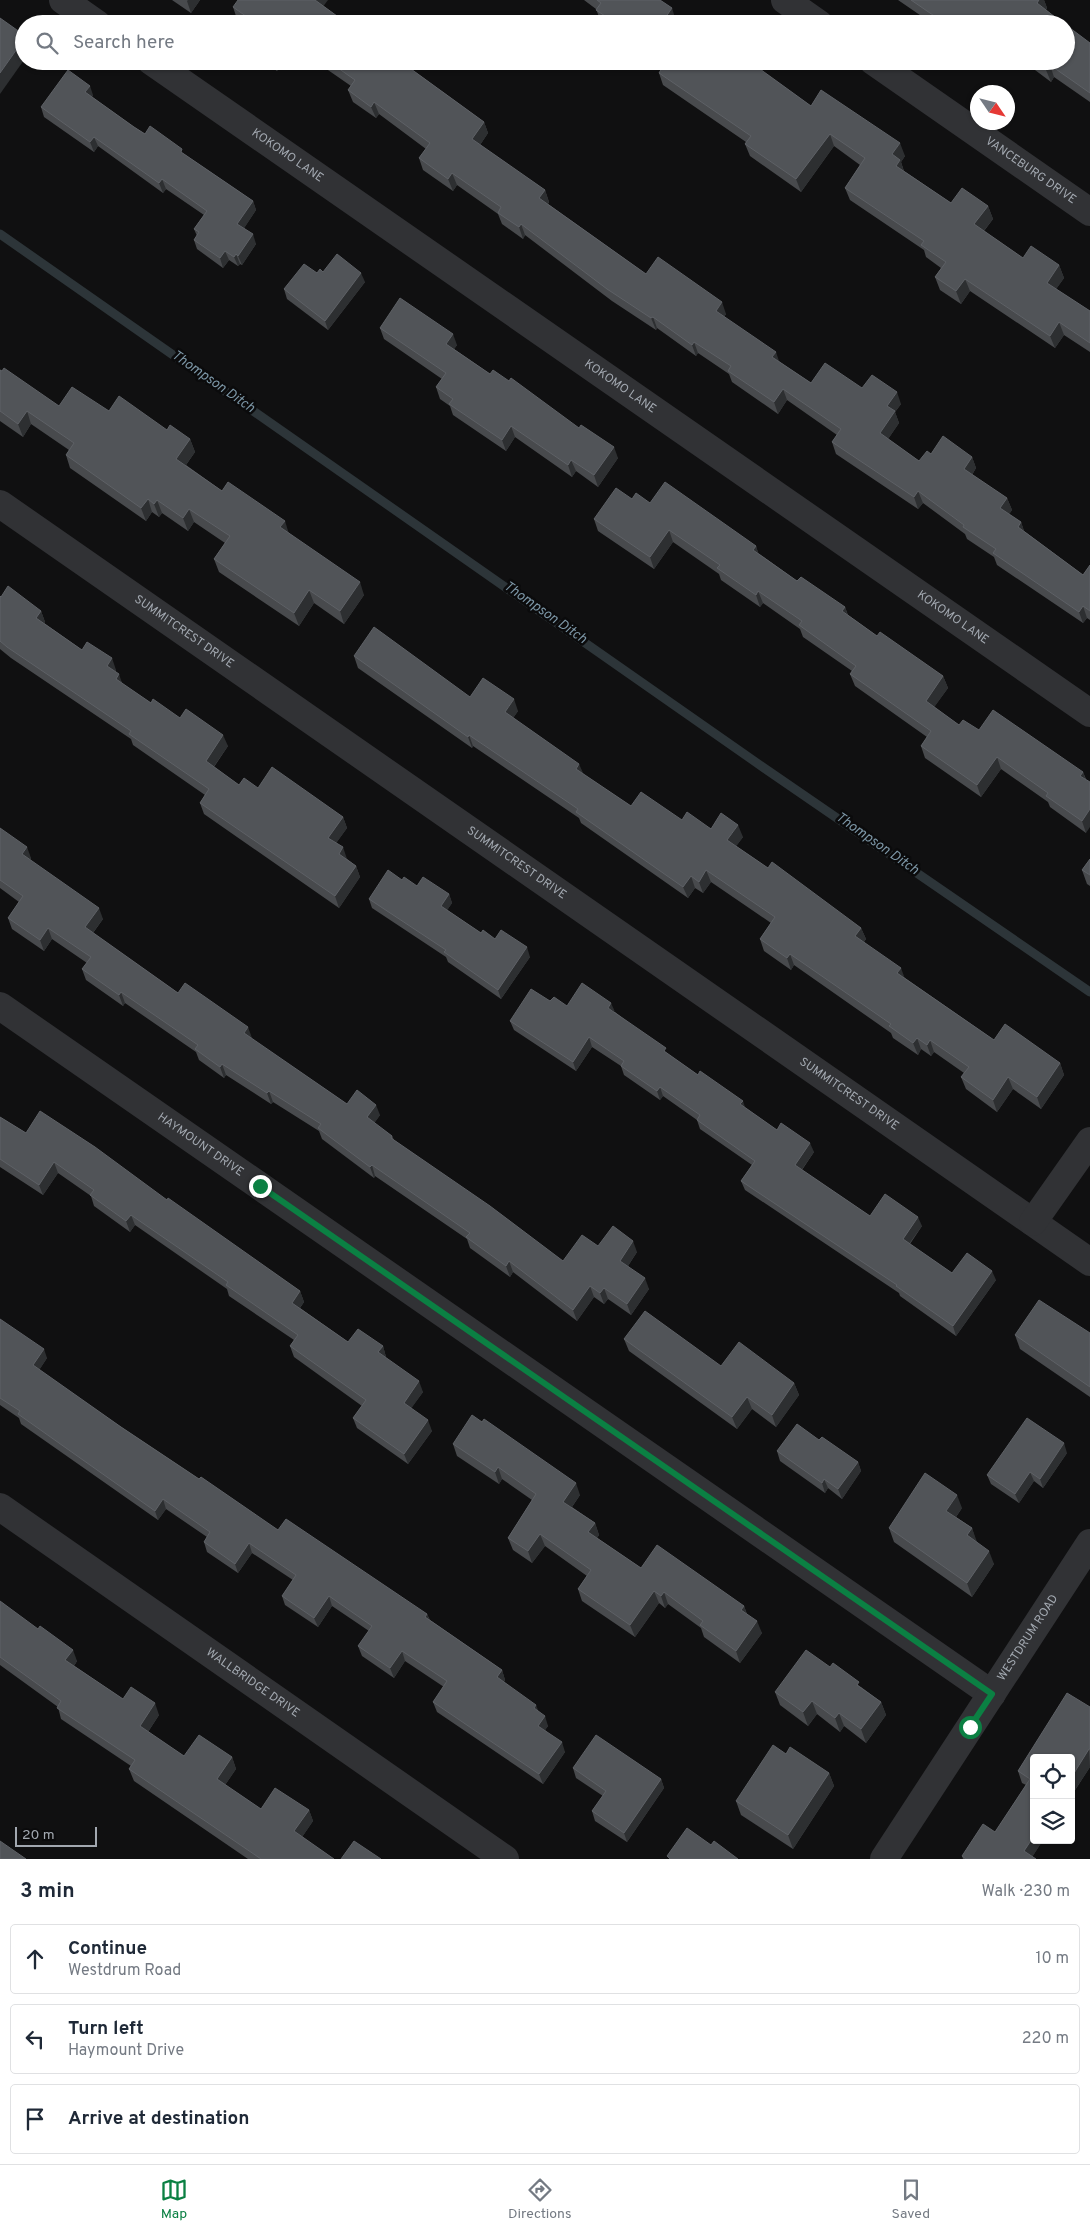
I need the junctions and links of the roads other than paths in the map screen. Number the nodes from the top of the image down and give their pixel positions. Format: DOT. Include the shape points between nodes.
graph roads {
  1 [pos="63,0"];
  2 [pos="785,0"];
  3 [pos="84,15"];
  4 [pos="806,15"];
  5 [pos="164,70"];
  6 [pos="886,70"];
  7 [pos="1090,212"];
  8 [pos="0,504"];
  9 [pos="1090,713"];
  10 [pos="0,1006"];
  11 [pos="1090,1140"];
  12 [pos="1033,1222"];
  13 [pos="1090,1262"];
  14 [pos="0,1508"];
  15 [pos="1090,1543"];
  16 [pos="992,1694"];
  17 [pos="505,1859"];
  18 [pos="884,1859"];
  1 -- 3 [label="street"];
  2 -- 4 [label="street"];
  5 -- 9 [label="street, KOKOMO LANE"];
  6 -- 7 [label="street, VANCEBURG DRIVE"];
  8 -- 12 [label="street, SUMMITCREST DRIVE"];
  10 -- 16 [label="street, HAYMOUNT DRIVE"];
  11 -- 12 [label="street"];
  12 -- 13 [label="street"];
  14 -- 17 [label="street, WALLBRIDGE DRIVE"];
  15 -- 16 [label="street, WESTDRUM ROAD"];
  16 -- 18 [label="street, WESTDRUM ROAD"];
}
